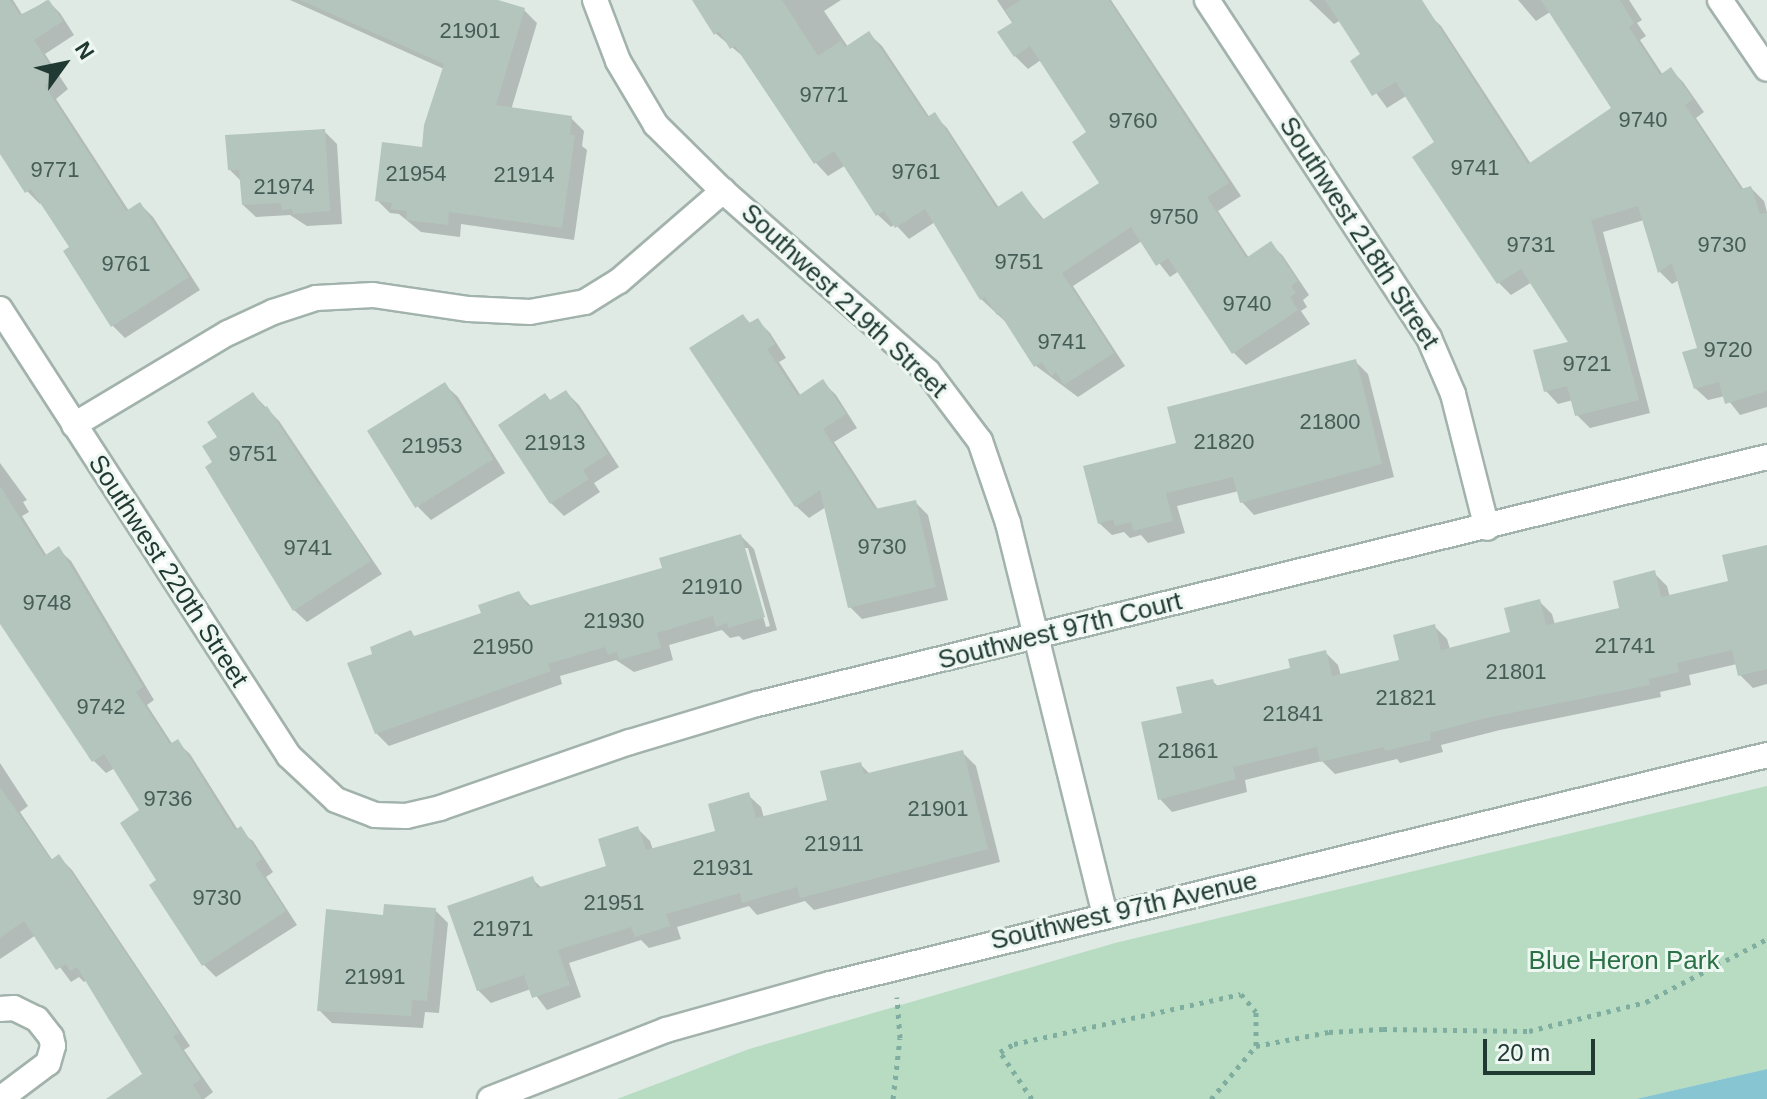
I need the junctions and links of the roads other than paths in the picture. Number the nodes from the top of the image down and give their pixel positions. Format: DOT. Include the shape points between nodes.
graph roads {
  1 [pos="595,0"];
  2 [pos="1207,0"];
  3 [pos="1720,0"];
  4 [pos="1767,69"];
  5 [pos="723,191"];
  6 [pos="0,309"];
  7 [pos="74,425"];
  8 [pos="1767,457"];
  9 [pos="1487,528"];
  10 [pos="1036,635"];
  11 [pos="1767,755"];
  12 [pos="359,811"];
  13 [pos="1105,914"];
  14 [pos="0,1009"];
  15 [pos="0,1099"];
  16 [pos="490,1099"];
  1 -- 5 [label="street, Southwest 219th Street" via="640,101 676,146"];
  2 -- 9 [label="street, Southwest 218th Street" via="1429,338 1453,394"];
  3 -- 4 [label="street"];
  5 -- 7 [label="street" via="619,281 585,302 530,312 373,295 316,298 238,328"];
  5 -- 10 [label="street, Southwest 219th Street" via="928,372 971,426 999,489"];
  6 -- 7 [label="street, Southwest 220th Street"];
  7 -- 12 [label="street, Southwest 220th Street" via="289,756 319,787"];
  8 -- 9 [label="street, Southwest 97th Court"];
  9 -- 10 [label="street, Southwest 97th Court"];
  10 -- 12 [label="street, Southwest 97th Court" via="721,715 420,814"];
  10 -- 13 [label="street, Southwest 219th Street"];
  11 -- 13 [label="street, Southwest 97th Avenue"];
  13 -- 16 [label="street, Southwest 97th Avenue" via="666,1030"];
  14 -- 15 [label="street" via="14,1008 37,1019 53,1046 48,1063"];
}
